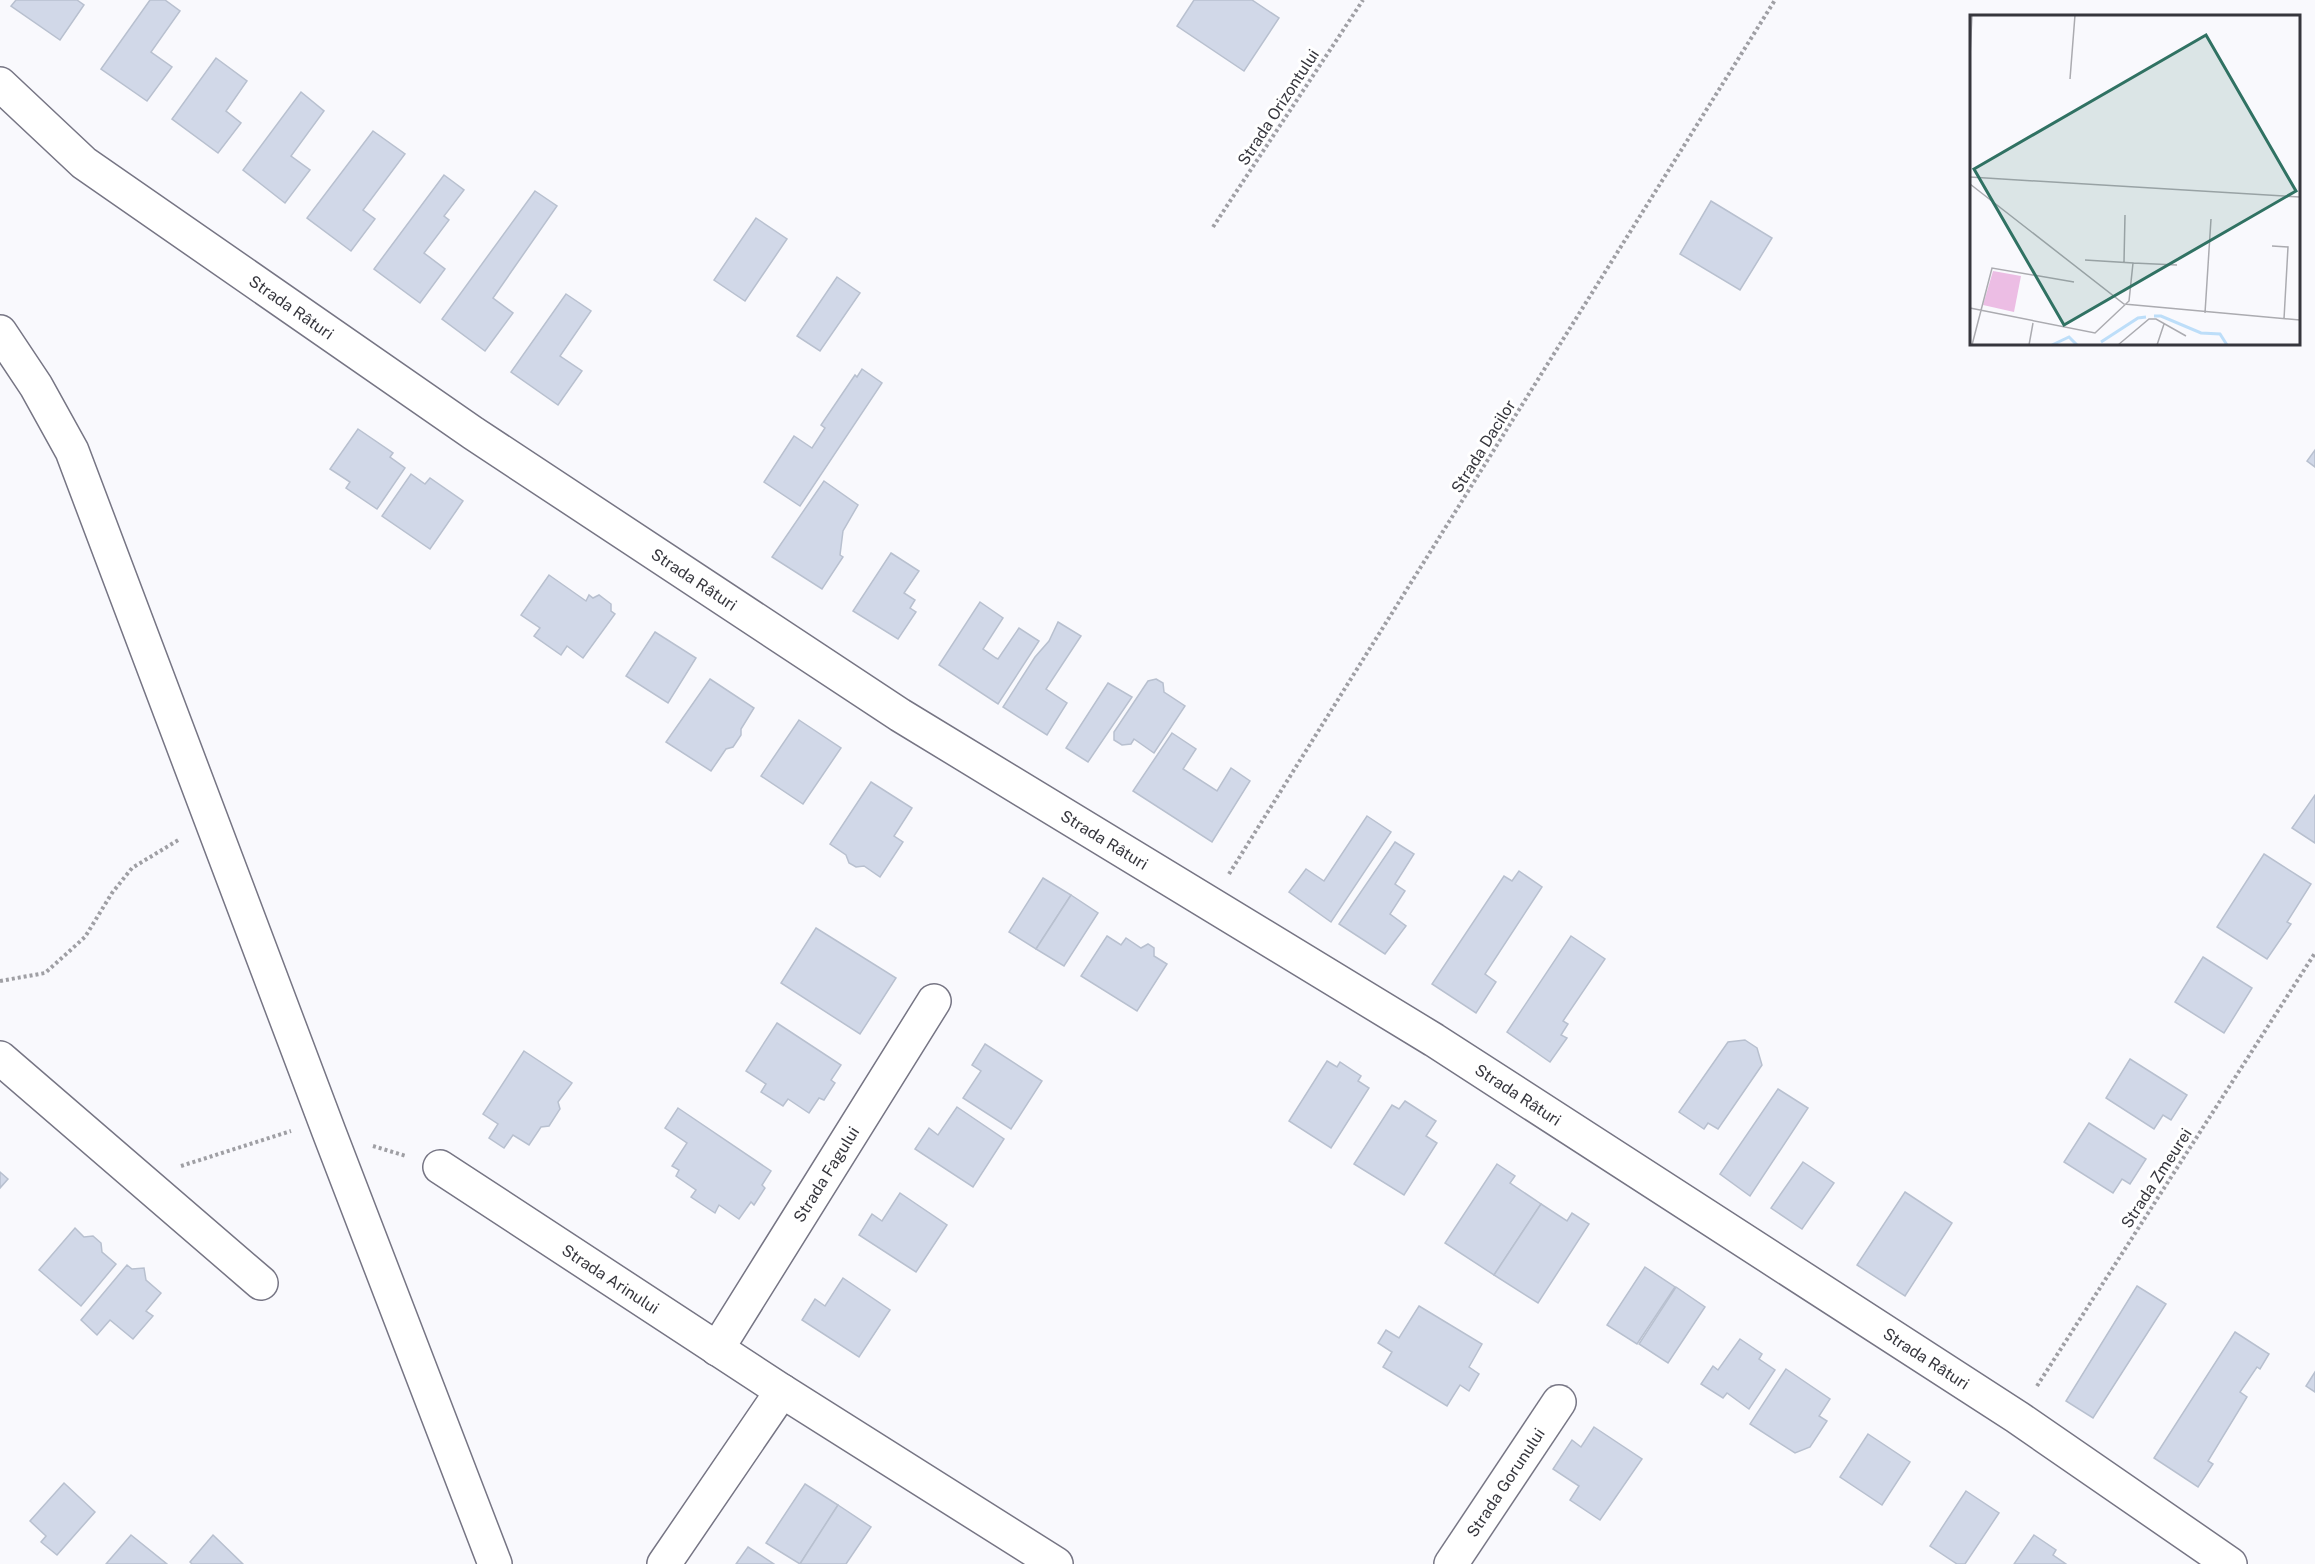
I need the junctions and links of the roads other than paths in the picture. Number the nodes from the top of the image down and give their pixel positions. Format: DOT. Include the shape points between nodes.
graph roads {
  1 [pos="0,84"];
  2 [pos="0,332"];
  3 [pos="934,1001"];
  4 [pos="0,1058"];
  5 [pos="440,1167"];
  6 [pos="261,1283"];
  7 [pos="717,1349"];
  8 [pos="782,1390"];
  9 [pos="1559,1402"];
  10 [pos="495,1564"];
  11 [pos="664,1564"];
  12 [pos="1056,1564"];
  13 [pos="1451,1564"];
  14 [pos="2230,1564"];
  1 -- 14 [label="street, Strada Râturi" via="84,163 473,433 900,715 1434,1040 2017,1417"];
  2 -- 10 [label="street" via="72,451"];
  3 -- 7 [label="street, Strada Fagului"];
  4 -- 6 [label="street"];
  5 -- 7 [label="street, Strada Arinului"];
  7 -- 8 [label="street, Strada Arinului"];
  8 -- 11 [label="street"];
  8 -- 12 [label="street, Strada Arinului"];
  9 -- 13 [label="street, Strada Gorunului"];
}
